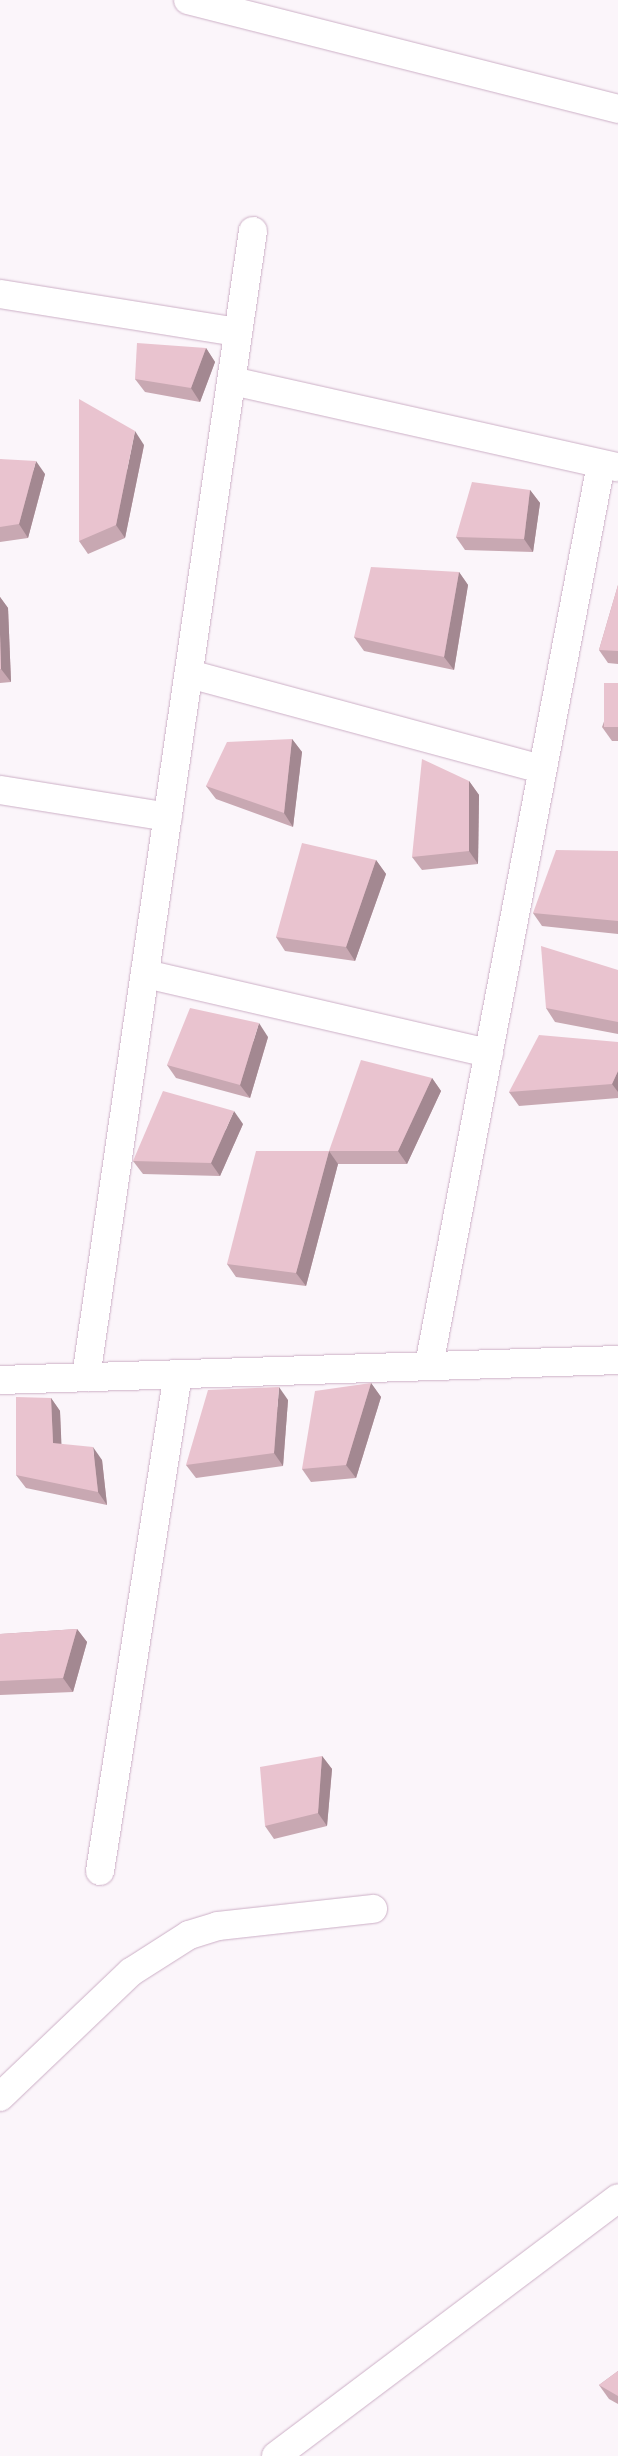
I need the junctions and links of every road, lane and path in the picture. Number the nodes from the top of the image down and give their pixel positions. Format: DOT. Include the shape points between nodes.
graph roads {
  1 [pos="188,0"];
  2 [pos="618,109"];
  3 [pos="253,232"];
  4 [pos="0,294"];
  5 [pos="238,332"];
  6 [pos="232,381"];
  7 [pos="610,466"];
  8 [pos="189,674"];
  9 [pos="542,769"];
  10 [pos="0,790"];
  11 [pos="168,817"];
  12 [pos="146,974"];
  13 [pos="488,1053"];
  14 [pos="618,1360"];
  15 [pos="429,1365"];
  16 [pos="178,1374"];
  17 [pos="86,1377"];
  18 [pos="0,1380"];
  19 [pos="100,1871"];
  20 [pos="373,1909"];
  21 [pos="0,2097"];
  22 [pos="618,2198"];
  23 [pos="276,2456"];
  1 -- 2 [label="street"];
  3 -- 5 [label="street"];
  4 -- 5 [label="street"];
  5 -- 6 [label="street"];
  6 -- 7 [label="street"];
  6 -- 8 [label="street"];
  7 -- 9 [label="street"];
  8 -- 9 [label="street"];
  8 -- 11 [label="street"];
  9 -- 13 [label="street"];
  10 -- 11 [label="street"];
  11 -- 12 [label="street"];
  12 -- 13 [label="street"];
  12 -- 17 [label="street"];
  13 -- 15 [label="street"];
  14 -- 15 [label="street"];
  15 -- 16 [label="street"];
  16 -- 17 [label="street"];
  16 -- 19 [label="street"];
  17 -- 18 [label="street"];
  20 -- 21 [label="street" via="218,1926 189,1935 131,1972"];
  22 -- 23 [label="street"];
}
